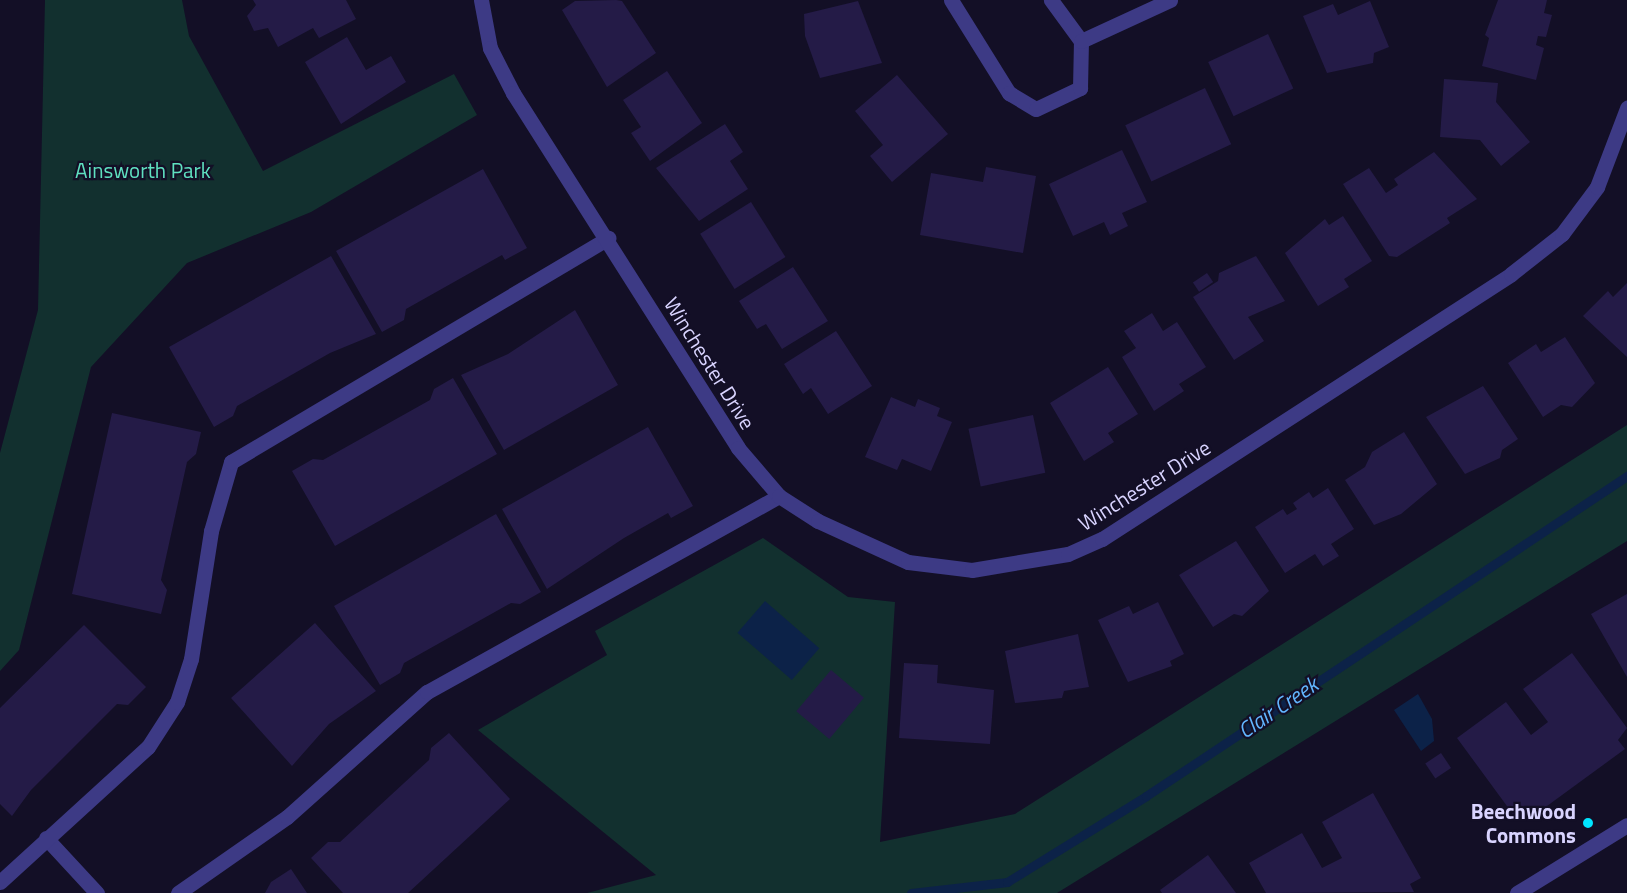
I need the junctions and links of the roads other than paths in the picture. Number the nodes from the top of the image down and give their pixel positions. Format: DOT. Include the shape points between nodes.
graph roads {
  1 [pos="481,0"];
  2 [pos="951,0"];
  3 [pos="1051,0"];
  4 [pos="1170,0"];
  5 [pos="1081,41"];
  6 [pos="1627,108"];
  7 [pos="609,238"];
  8 [pos="779,496"];
  9 [pos="1627,825"];
  10 [pos="46,838"];
  11 [pos="0,882"];
  12 [pos="97,893"];
  13 [pos="178,893"];
  14 [pos="1517,893"];
  1 -- 7 [label="street, Winchester Drive" via="490,48 513,93"];
  2 -- 5 [label="street" via="1009,93 1036,110 1080,88"];
  3 -- 5 [label="street"];
  4 -- 5 [label="street"];
  6 -- 8 [label="street, Winchester Drive" via="1597,187 1562,234 1511,274 1102,538 1068,554 972,570 908,562 818,521"];
  7 -- 8 [label="street, Winchester Drive" via="738,448"];
  7 -- 10 [label="street" via="231,462 211,531 191,659 177,702 148,747"];
  8 -- 13 [label="street" via="427,692 287,817"];
  9 -- 14 [label="street"];
  10 -- 11 [label="street"];
  10 -- 12 [label="street"];
}
